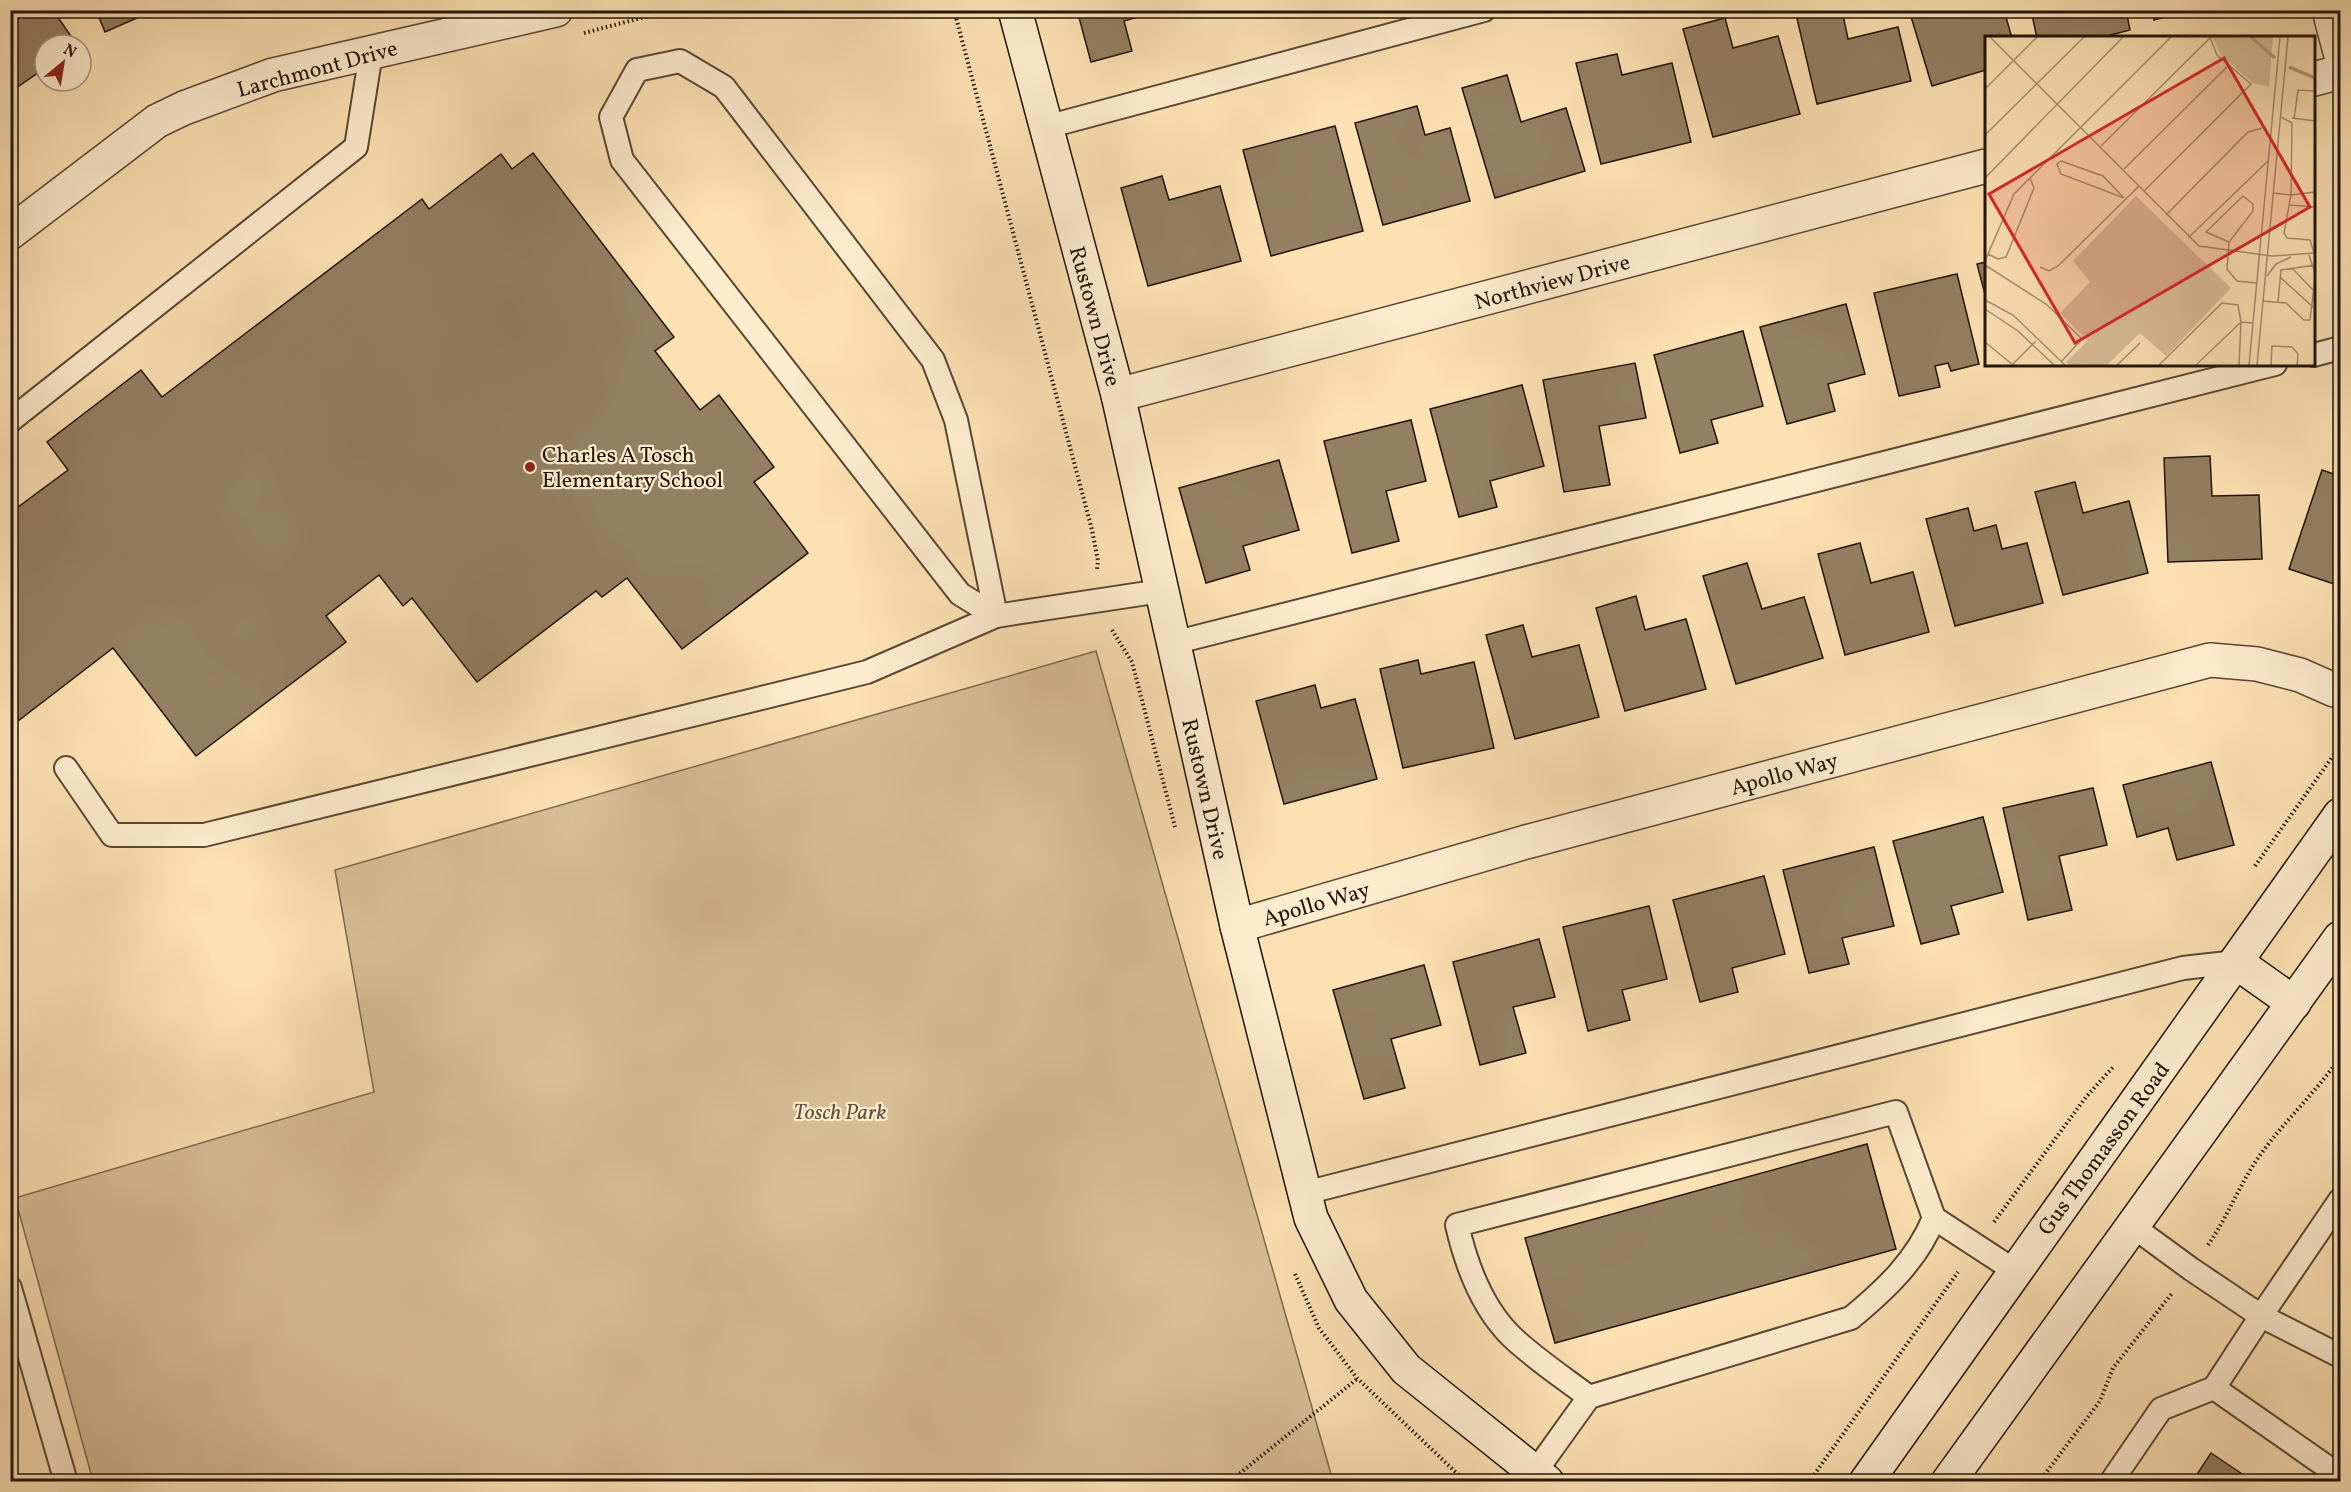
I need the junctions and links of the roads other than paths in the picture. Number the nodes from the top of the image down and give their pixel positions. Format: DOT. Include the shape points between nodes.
graph roads {
  1 [pos="556,10"];
  2 [pos="1015,10"];
  3 [pos="1484,10"];
  4 [pos="2329,10"];
  5 [pos="371,52"];
  6 [pos="2340,52"];
  7 [pos="2340,72"];
  8 [pos="2315,78"];
  9 [pos="1046,127"];
  10 [pos="1985,166"];
  11 [pos="10,233"];
  12 [pos="2340,348"];
  13 [pos="2315,354"];
  14 [pos="2267,366"];
  15 [pos="1118,395"];
  16 [pos="10,421"];
  17 [pos="1161,591"];
  18 [pos="996,616"];
  19 [pos="1173,643"];
  20 [pos="2334,690"];
  21 [pos="66,768"];
  22 [pos="2340,816"];
  23 [pos="1237,926"];
  24 [pos="2340,938"];
  25 [pos="2236,962"];
  26 [pos="2294,1003"];
  27 [pos="1305,1193"];
  28 [pos="2340,1200"];
  29 [pos="1934,1218"];
  30 [pos="2132,1225"];
  31 [pos="2015,1271"];
  32 [pos="10,1288"];
  33 [pos="2260,1316"];
  34 [pos="2340,1356"];
  35 [pos="2214,1388"];
  36 [pos="1589,1397"];
  37 [pos="2340,1476"];
  38 [pos="1537,1479"];
  39 [pos="66,1482"];
  40 [pos="1866,1482"];
  41 [pos="1948,1482"];
  42 [pos="2111,1482"];
  1 -- 5 [label="street, Larchmont Drive"];
  2 -- 9 [label="street, Rustown Drive"];
  3 -- 9 [label="lane"];
  4 -- 6 [label="street"];
  5 -- 11 [label="street, Larchmont Drive" via="273,75 156,121"];
  5 -- 16 [label="lane" via="356,147"];
  7 -- 8 [label="street"];
  9 -- 15 [label="street, Rustown Drive"];
  10 -- 15 [label="street, Northview Drive"];
  12 -- 13 [label="lane"];
  14 -- 19 [label="lane"];
  15 -- 17 [label="street, Rustown Drive"];
  17 -- 18 [label="lane"];
  17 -- 19 [label="street, Rustown Drive"];
  18 -- 18 [label="lane" via="956,420 933,360 724,87 680,61 637,70 610,117 622,160 960,594"];
  18 -- 21 [label="lane" via="867,672 204,835 112,835"];
  19 -- 23 [label="street, Rustown Drive"];
  20 -- 23 [label="street, Apollo Way" via="2258,663 2210,660 1526,842"];
  22 -- 25 [label="street, Gus Thomasson Road"];
  23 -- 27 [label="street, Rustown Drive"];
  24 -- 26 [label="street"];
  25 -- 26 [label="street"];
  25 -- 27 [label="lane" via="2183,968"];
  25 -- 31 [label="street, Gus Thomasson Road"];
  26 -- 30 [label="street"];
  27 -- 38 [label="street, Rustown Drive" via="1311,1218 1350,1300 1406,1369"];
  28 -- 33 [label="lane"];
  29 -- 31 [label="lane"];
  29 -- 36 [label="lane" via="1925,1240 1901,1271 1851,1318"];
  29 -- 36 [label="lane" via="1896,1112 1457,1225 1465,1261 1486,1302 1511,1336"];
  30 -- 33 [label="lane"];
  30 -- 41 [label="street"];
  31 -- 40 [label="street, Gus Thomasson Road"];
  32 -- 39 [label="lane"];
  33 -- 34 [label="lane"];
  33 -- 35 [label="lane"];
  35 -- 37 [label="lane"];
  35 -- 42 [label="lane" via="2161,1409"];
  36 -- 38 [label="lane"];
}
